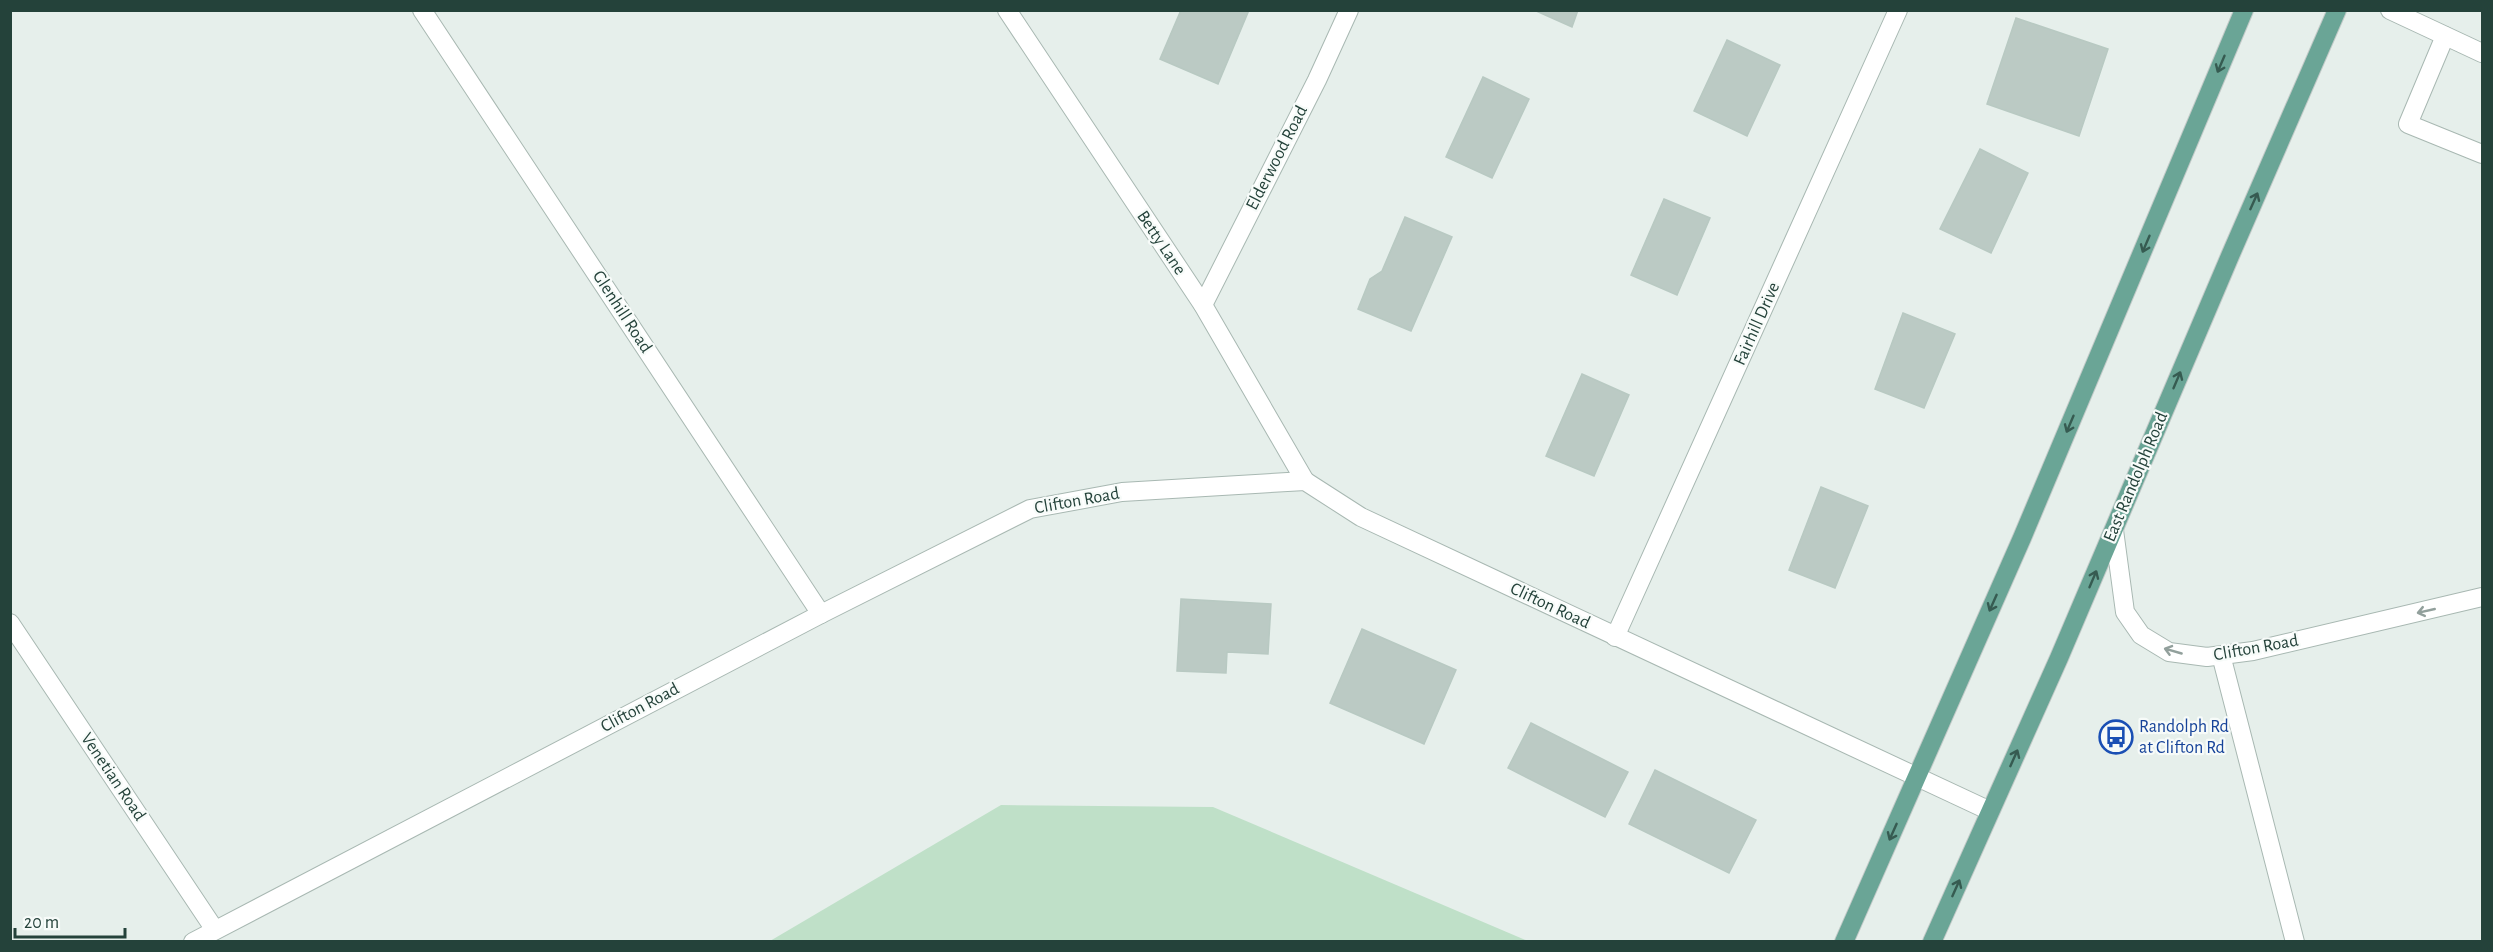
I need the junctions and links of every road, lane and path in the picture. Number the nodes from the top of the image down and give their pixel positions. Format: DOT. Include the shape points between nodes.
graph roads {
  1 [pos="422,10"];
  2 [pos="1007,10"];
  3 [pos="1349,10"];
  4 [pos="1898,10"];
  5 [pos="2244,10"];
  6 [pos="2337,10"];
  7 [pos="2390,10"];
  8 [pos="2445,36"];
  9 [pos="2482,53"];
  10 [pos="2482,154"];
  11 [pos="1203,305"];
  12 [pos="1305,481"];
  13 [pos="2114,530"];
  14 [pos="2482,597"];
  15 [pos="821,614"];
  16 [pos="10,623"];
  17 [pos="1615,637"];
  18 [pos="2221,655"];
  19 [pos="1917,778"];
  20 [pos="1990,811"];
  21 [pos="215,930"];
  22 [pos="193,942"];
  23 [pos="1844,942"];
  24 [pos="1932,942"];
  25 [pos="2295,942"];
  1 -- 15 [label="street, Glenhill Road"];
  2 -- 11 [label="street, Betty Lane"];
  3 -- 11 [label="street, Elderwood Road"];
  4 -- 17 [label="street, Fairhill Drive"];
  5 -- 19 [label="main road, one-way"];
  13 -- 6 [label="main road, East Randolph Road, one-way"];
  7 -- 8 [label="street"];
  8 -- 9 [label="street"];
  8 -- 10 [label="street" via="2408,124"];
  11 -- 12 [label="street, Betty Lane"];
  12 -- 15 [label="street, Clifton Road" via="1122,492 1030,509"];
  12 -- 17 [label="street, Clifton Road" via="1361,517"];
  18 -- 13 [label="street, Clifton Road, one-way" via="2169,652 2140,634 2125,612"];
  20 -- 13 [label="main road, East Randolph Road, one-way"];
  14 -- 18 [label="street, Clifton Road, one-way" via="2253,651"];
  15 -- 21 [label="street, Clifton Road"];
  16 -- 21 [label="street, Venetian Road"];
  17 -- 19 [label="street, Clifton Road"];
  18 -- 25 [label="street"];
  19 -- 20 [label="street, Clifton Road"];
  19 -- 23 [label="main road, one-way"];
  24 -- 20 [label="main road, East Randolph Road, one-way"];
  21 -- 22 [label="street, Clifton Road"];
}
